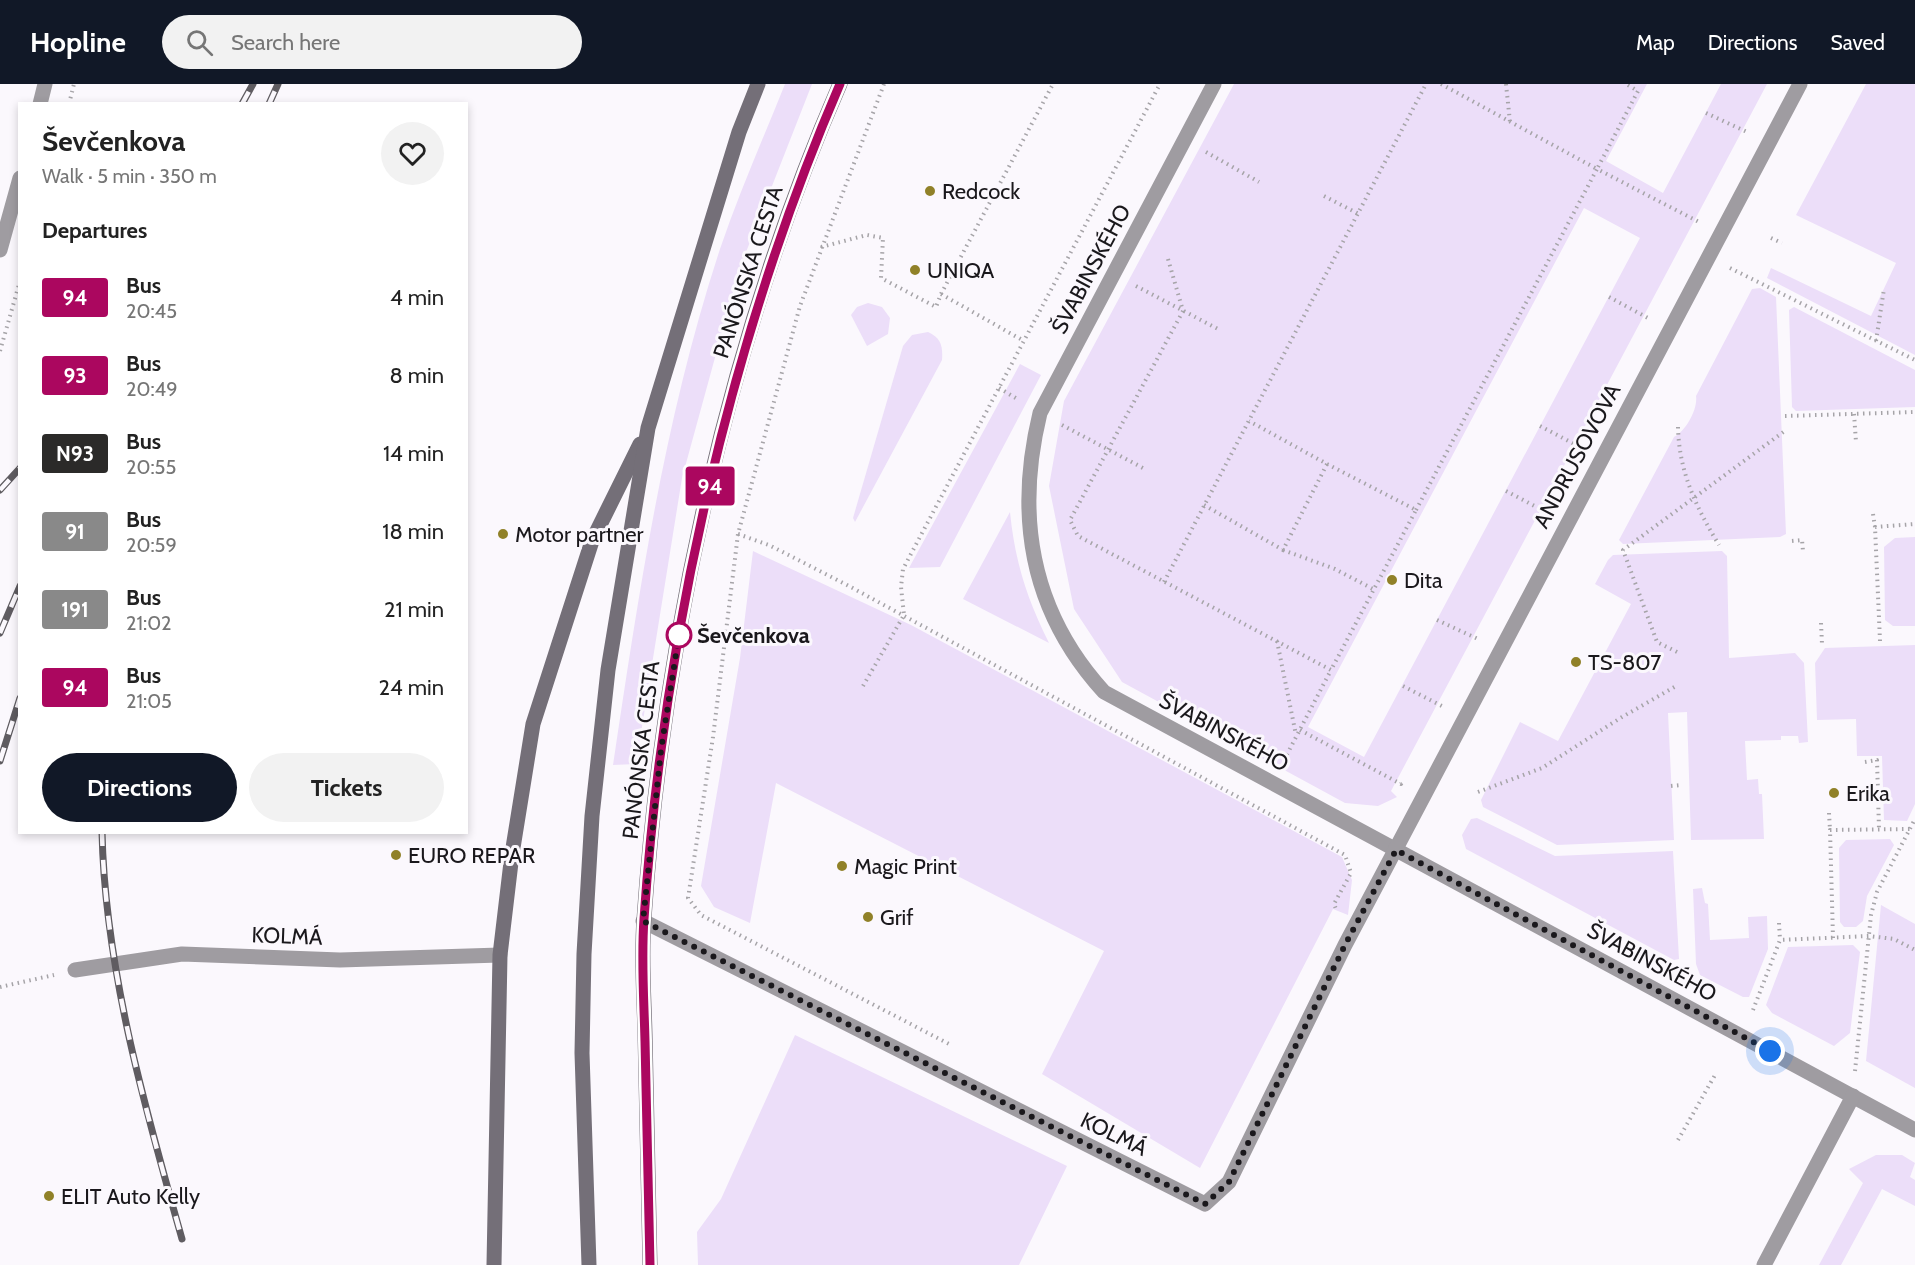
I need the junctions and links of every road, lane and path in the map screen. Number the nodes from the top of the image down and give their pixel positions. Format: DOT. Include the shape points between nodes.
graph roads {
  1 [pos="45,84"];
  2 [pos="74,84"];
  3 [pos="758,84"];
  4 [pos="840,84"];
  5 [pos="884,84"];
  6 [pos="1053,84"];
  7 [pos="1160,84"];
  8 [pos="1214,84"];
  9 [pos="1426,84"];
  10 [pos="1441,84"];
  11 [pos="1506,84"];
  12 [pos="1626,84"];
  13 [pos="1641,84"];
  14 [pos="1800,84"];
  15 [pos="1638,90"];
  16 [pos="40,102"];
  17 [pos="70,102"];
  18 [pos="1706,113"];
  19 [pos="1510,122"];
  20 [pos="1747,132"];
  21 [pos="1184,142"];
  22 [pos="1597,169"];
  23 [pos="1259,182"];
  24 [pos="18,185"];
  25 [pos="1323,196"];
  26 [pos="1359,214"];
  27 [pos="1699,222"];
  28 [pos="1693,233"];
  29 [pos="1771,238"];
  30 [pos="1782,243"];
  31 [pos="821,247"];
  32 [pos="0,250"];
  33 [pos="1707,256"];
  34 [pos="1168,259"];
  35 [pos="1114,274"];
  36 [pos="18,288"];
  37 [pos="1884,289"];
  38 [pos="941,294"];
  39 [pos="1609,297"];
  40 [pos="1654,307"];
  41 [pos="1183,311"];
  42 [pos="1648,318"];
  43 [pos="1643,327"];
  44 [pos="1218,329"];
  45 [pos="1024,340"];
  46 [pos="1876,340"];
  47 [pos="0,351"];
  48 [pos="1915,360"];
  49 [pos="999,388"];
  50 [pos="1915,412"];
  51 [pos="1040,413"];
  52 [pos="1854,414"];
  53 [pos="1785,416"];
  54 [pos="1249,421"];
  55 [pos="1540,426"];
  56 [pos="1678,427"];
  57 [pos="648,428"];
  58 [pos="1786,430"];
  59 [pos="1585,437"];
  60 [pos="1856,442"];
  61 [pos="1580,447"];
  62 [pos="1108,449"];
  63 [pos="1575,456"];
  64 [pos="1327,464"];
  65 [pos="1143,468"];
  66 [pos="1506,491"];
  67 [pos="1692,499"];
  68 [pos="1551,502"];
  69 [pos="1204,505"];
  70 [pos="1416,510"];
  71 [pos="1546,512"];
  72 [pos="1874,514"];
  73 [pos="1540,521"];
  74 [pos="1915,524"];
  75 [pos="1875,527"];
  76 [pos="738,534"];
  77 [pos="1792,541"];
  78 [pos="1719,545"];
  79 [pos="1283,550"];
  80 [pos="1803,551"];
  81 [pos="1164,582"];
  82 [pos="1373,589"];
  83 [pos="904,615"];
  84 [pos="1437,620"];
  85 [pos="1821,623"];
  86 [pos="1483,630"];
  87 [pos="1478,639"];
  88 [pos="1277,641"];
  89 [pos="1880,642"];
  90 [pos="1822,644"];
  91 [pos="1473,649"];
  92 [pos="1677,652"];
  93 [pos="1331,670"];
  94 [pos="1678,685"];
  95 [pos="863,686"];
  96 [pos="1403,686"];
  97 [pos="1448,696"];
  98 [pos="1443,706"];
  99 [pos="1437,716"];
  100 [pos="1300,730"];
  101 [pos="1296,736"];
  102 [pos="1864,762"];
  103 [pos="1406,775"];
  104 [pos="1272,783"];
  105 [pos="1681,785"];
  106 [pos="1671,786"];
  107 [pos="1478,792"];
  108 [pos="1259,808"];
  109 [pos="1829,813"];
  110 [pos="1915,819"];
  111 [pos="1880,829"];
  112 [pos="1910,829"];
  113 [pos="1830,830"];
  114 [pos="1396,850"];
  115 [pos="643,921"];
  116 [pos="1779,923"];
  117 [pos="1869,936"];
  118 [pos="1833,938"];
  119 [pos="1780,940"];
  120 [pos="1345,945"];
  121 [pos="1915,950"];
  122 [pos="500,955"];
  123 [pos="75,970"];
  124 [pos="0,987"];
  125 [pos="1753,1010"];
  126 [pos="952,1046"];
  127 [pos="1716,1075"];
  128 [pos="1853,1096"];
  129 [pos="1915,1130"];
  130 [pos="1678,1140"];
  131 [pos="494,1265"];
  132 [pos="589,1265"];
  133 [pos="650,1265"];
  134 [pos="1764,1265"];
  1 -- 16 [label="street"];
  2 -- 17 [label="path"];
  3 -- 57 [label="main road, PANÓNSKA CESTA" via="739,132"];
  4 -- 115 [label="main road, PANÓNSKA CESTA" via="768,274 717,455 678,642 661,750"];
  5 -- 31 [label="path"];
  6 -- 38 [label="path"];
  7 -- 45 [label="path"];
  8 -- 21 [label="street, ŠVABINSKÉHO"];
  9 -- 26 [label="path"];
  10 -- 19 [label="path"];
  11 -- 19 [label="path"];
  12 -- 15 [label="path"];
  13 -- 15 [label="path"];
  14 -- 33 [label="street, ANDRUSOVOVA"];
  15 -- 22 [label="path"];
  18 -- 20 [label="path"];
  19 -- 22 [label="path"];
  21 -- 23 [label="path"];
  21 -- 35 [label="street, ŠVABINSKÉHO"];
  22 -- 27 [label="path"];
  22 -- 70 [label="path"];
  24 -- 32 [label="street"];
  25 -- 26 [label="path"];
  26 -- 54 [label="path"];
  27 -- 28 [label="path"];
  27 -- 33 [label="path"];
  29 -- 30 [label="path"];
  31 -- 38 [label="path" via="867,235 883,238 881,278 936,306"];
  31 -- 76 [label="path" via="800,306"];
  33 -- 46 [label="path"];
  33 -- 114 [label="street, ANDRUSOVOVA"];
  34 -- 41 [label="path"];
  35 -- 41 [label="path"];
  35 -- 51 [label="street, ŠVABINSKÉHO"];
  36 -- 47 [label="path"];
  37 -- 46 [label="path"];
  38 -- 45 [label="path"];
  39 -- 42 [label="path"];
  40 -- 42 [label="path"];
  41 -- 44 [label="path"];
  41 -- 62 [label="path"];
  42 -- 43 [label="path"];
  45 -- 49 [label="path"];
  46 -- 48 [label="path"];
  49 -- 51 [label="path"];
  49 -- 83 [label="path" via="903,570"];
  50 -- 52 [label="path"];
  51 -- 62 [label="path"];
  51 -- 104 [label="street, ŠVABINSKÉHO" via="1028,472 1029,522 1039,574 1069,646 1104,692"];
  52 -- 53 [label="path"];
  52 -- 60 [label="path"];
  54 -- 64 [label="path"];
  54 -- 69 [label="path"];
  55 -- 61 [label="path"];
  56 -- 67 [label="path" via="1683,470"];
  57 -- 122 [label="main road" via="592,541 533,724"];
  57 -- 132 [label="main road, PANÓNSKA CESTA" via="608,670 591,826 582,1053"];
  58 -- 67 [label="path"];
  59 -- 61 [label="path"];
  61 -- 63 [label="path"];
  62 -- 65 [label="path"];
  62 -- 81 [label="path" via="1070,520 1078,536"];
  64 -- 70 [label="path"];
  64 -- 79 [label="path"];
  66 -- 71 [label="path"];
  67 -- 78 [label="path"];
  67 -- 92 [label="path" via="1623,550 1657,642"];
  68 -- 71 [label="path"];
  69 -- 79 [label="path"];
  69 -- 81 [label="path"];
  70 -- 82 [label="path"];
  71 -- 73 [label="path"];
  72 -- 75 [label="path"];
  74 -- 75 [label="path"];
  75 -- 89 [label="path"];
  76 -- 83 [label="path" via="769,545"];
  76 -- 126 [label="path" via="688,898 701,915"];
  77 -- 80 [label="path" via="1802,540"];
  79 -- 82 [label="path" via="1335,569"];
  81 -- 88 [label="path"];
  82 -- 93 [label="path"];
  83 -- 95 [label="path"];
  83 -- 108 [label="path"];
  84 -- 87 [label="path"];
  85 -- 90 [label="path"];
  86 -- 87 [label="path"];
  87 -- 91 [label="path"];
  88 -- 93 [label="path"];
  88 -- 101 [label="path"];
  93 -- 100 [label="path"];
  94 -- 107 [label="path" via="1542,768"];
  96 -- 98 [label="path"];
  97 -- 98 [label="path"];
  98 -- 99 [label="path"];
  100 -- 101 [label="path"];
  100 -- 103 [label="path" via="1401,784"];
  101 -- 104 [label="path"];
  102 -- 111 [label="path" via="1877,760"];
  104 -- 108 [label="path"];
  104 -- 114 [label="street, ŠVABINSKÉHO"];
  105 -- 106 [label="path"];
  108 -- 120 [label="path" via="1345,855 1351,873 1334,904"];
  109 -- 113 [label="path"];
  110 -- 112 [label="path"];
  111 -- 112 [label="path"];
  111 -- 113 [label="path"];
  112 -- 117 [label="path" via="1877,892"];
  113 -- 118 [label="path"];
  114 -- 120 [label="street, KOLMÁ"];
  114 -- 128 [label="street, ŠVABINSKÉHO"];
  115 -- 120 [label="street, KOLMÁ" via="1205,1204 1229,1182"];
  115 -- 133 [label="main road, PANÓNSKA CESTA"];
  116 -- 119 [label="path"];
  117 -- 118 [label="path"];
  117 -- 121 [label="path" via="1894,939"];
  117 -- 128 [label="path"];
  118 -- 119 [label="path"];
  119 -- 125 [label="path"];
  122 -- 123 [label="street, KOLMÁ" via="340,960 182,954"];
  122 -- 131 [label="main road"];
  123 -- 124 [label="path"];
  127 -- 130 [label="path"];
  128 -- 129 [label="street, ŠVABINSKÉHO"];
  128 -- 134 [label="street"];
}
